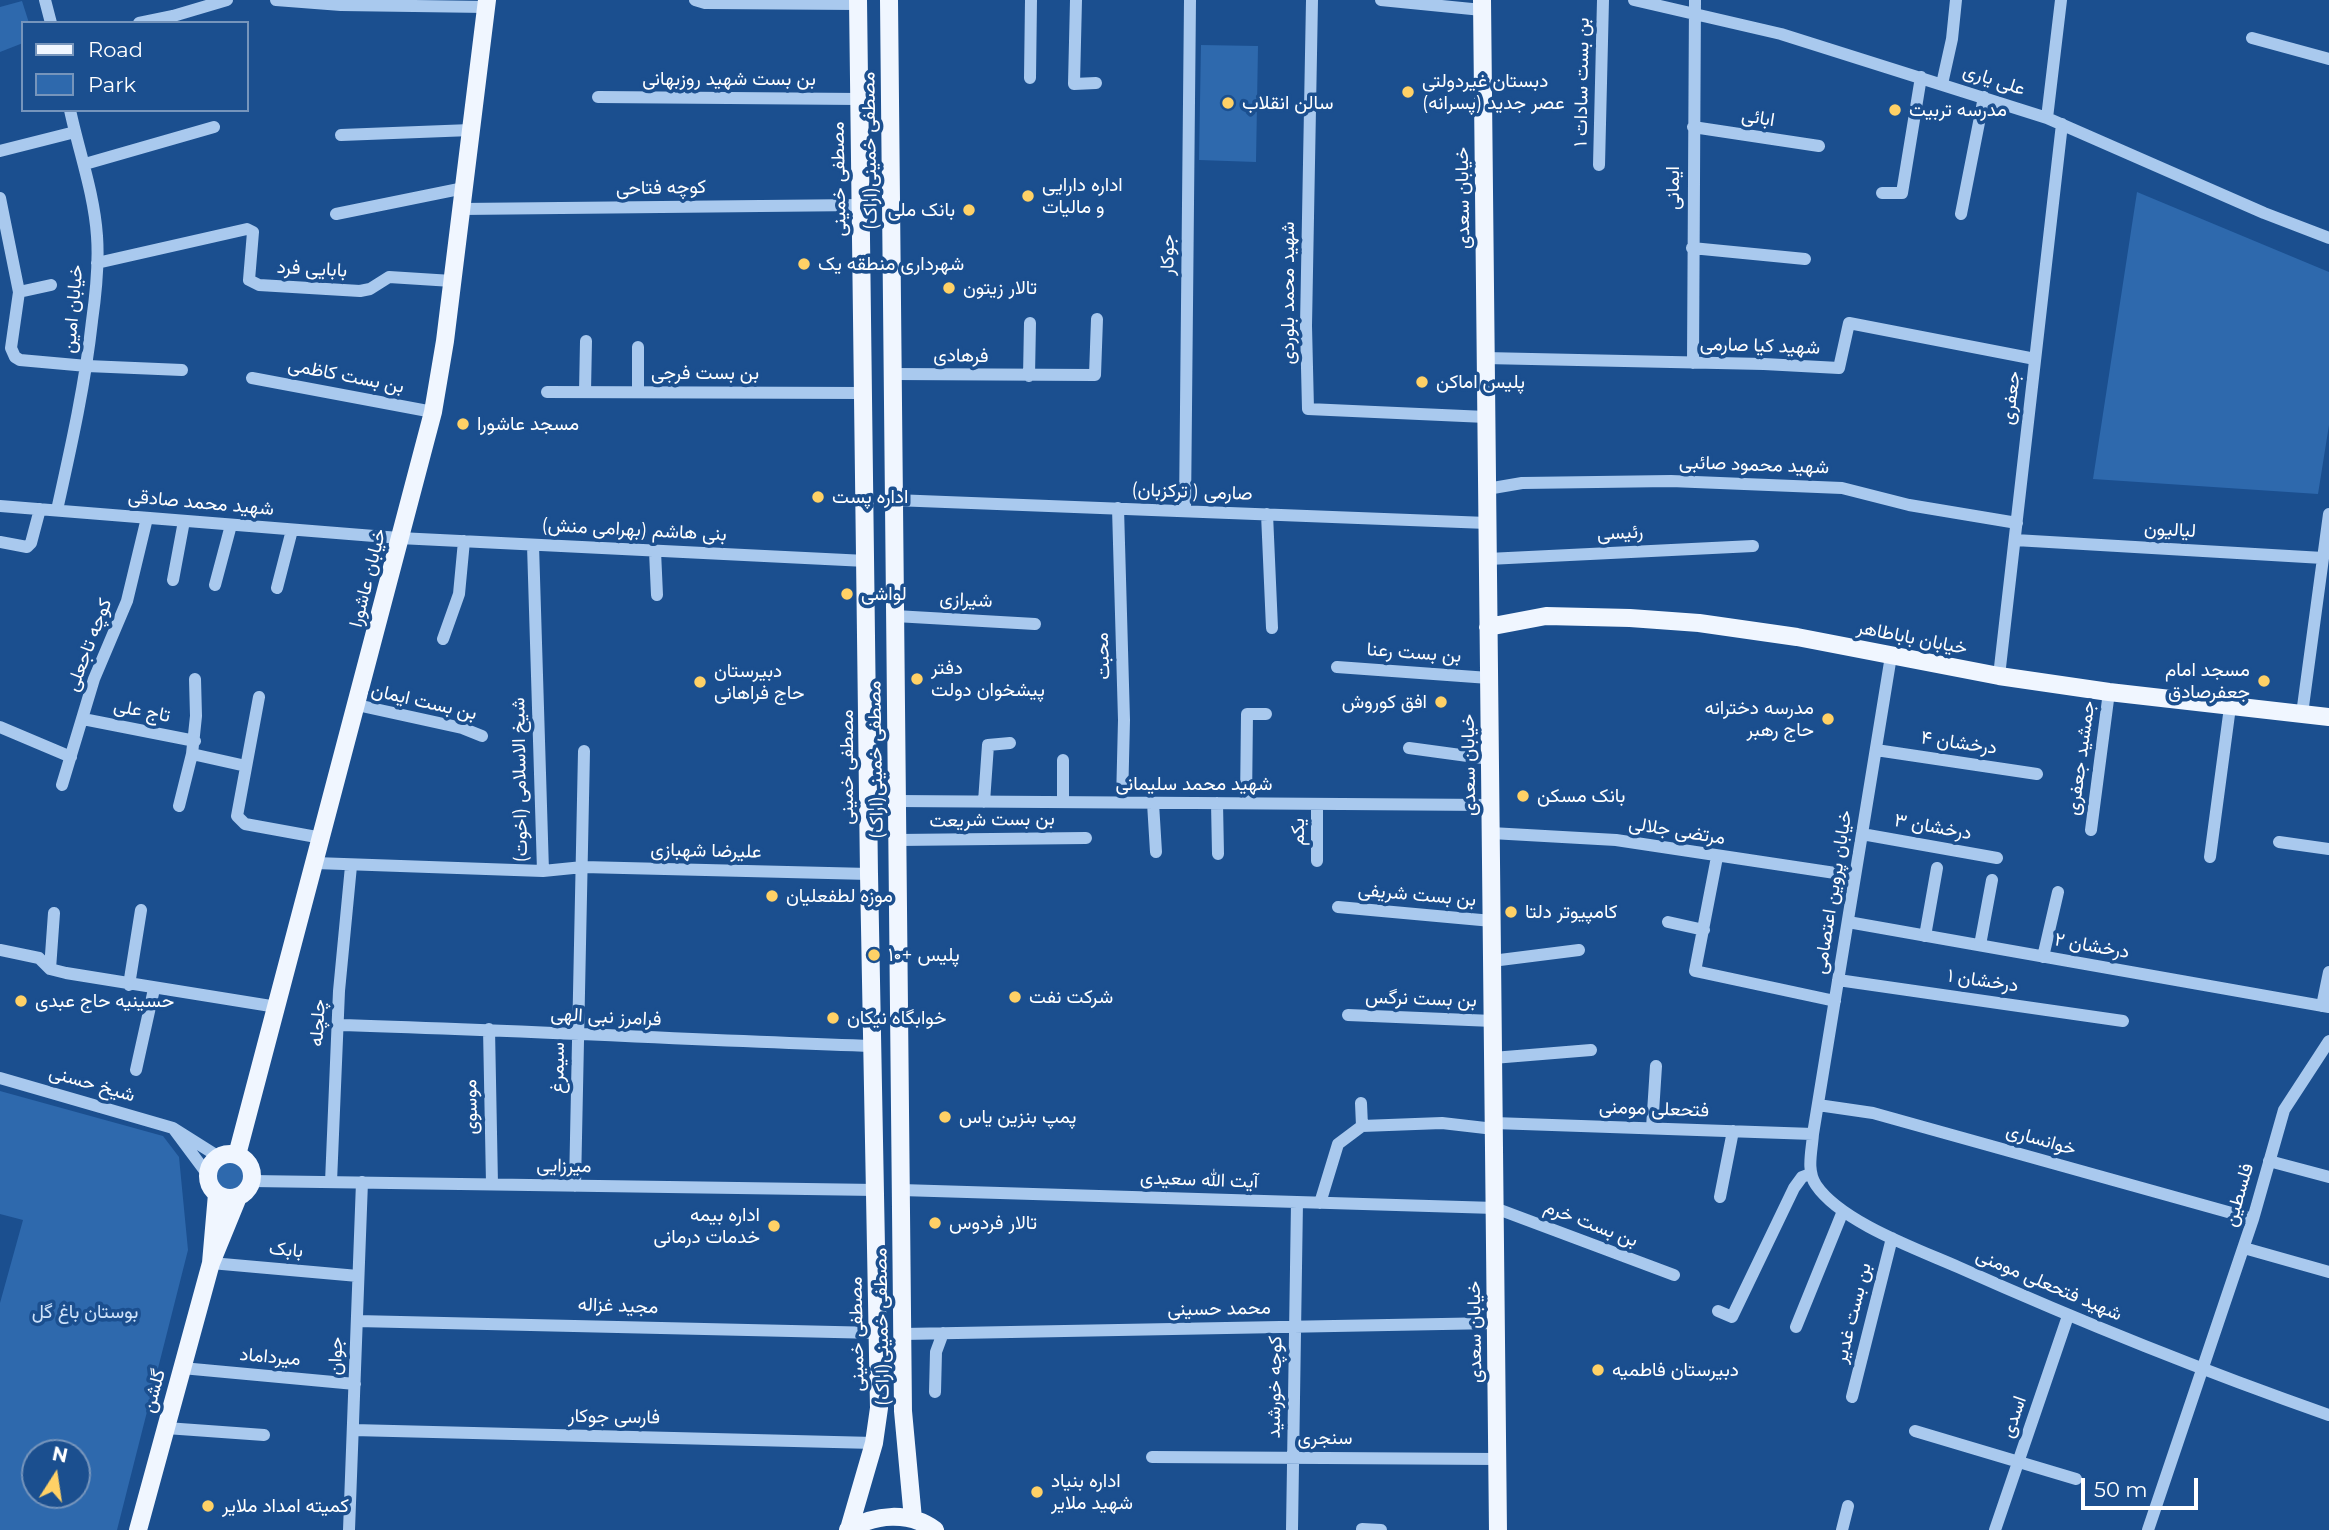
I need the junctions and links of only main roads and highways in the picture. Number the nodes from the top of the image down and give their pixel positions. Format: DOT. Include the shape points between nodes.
graph roads {
  1 [pos="889,0"];
  2 [pos="858,2"];
  3 [pos="487,3"];
  4 [pos="1482,5"];
  5 [pos="1488,628"];
  6 [pos="2329,717"];
  7 [pos="228,1156"];
  8 [pos="217,1194"];
  9 [pos="238,1198"];
  10 [pos="211,1263"];
  11 [pos="913,1519"];
  12 [pos="138,1530"];
  13 [pos="849,1530"];
  14 [pos="936,1530"];
  15 [pos="1498,1530"];
  1 -- 11 [label="main road, مصطفی خمینی(اراک)" via="903,1411"];
  2 -- 13 [label="main road, مصطفی خمینی" via="879,1408 874,1443"];
  3 -- 7 [label="main road, خیابان عاشورا" via="433,412 277,1007"];
  4 -- 5 [label="main road, خیابان سعدی"];
  5 -- 6 [label="main road, خیابان باباطاهر" via="1546,616 1699,623 1999,676"];
  5 -- 15 [label="main road, خیابان سعدی"];
  7 -- 8 [label="main road" via="209,1168 208,1182"];
  7 -- 9 [label="main road" via="248,1162 251,1168 250,1188"];
  8 -- 9 [label="main road"];
  8 -- 10 [label="main road"];
  9 -- 10 [label="main road"];
  10 -- 12 [label="main road, گلشن"];
  11 -- 13 [label="main road" via="880,1517"];
  11 -- 14 [label="main road"];
}
